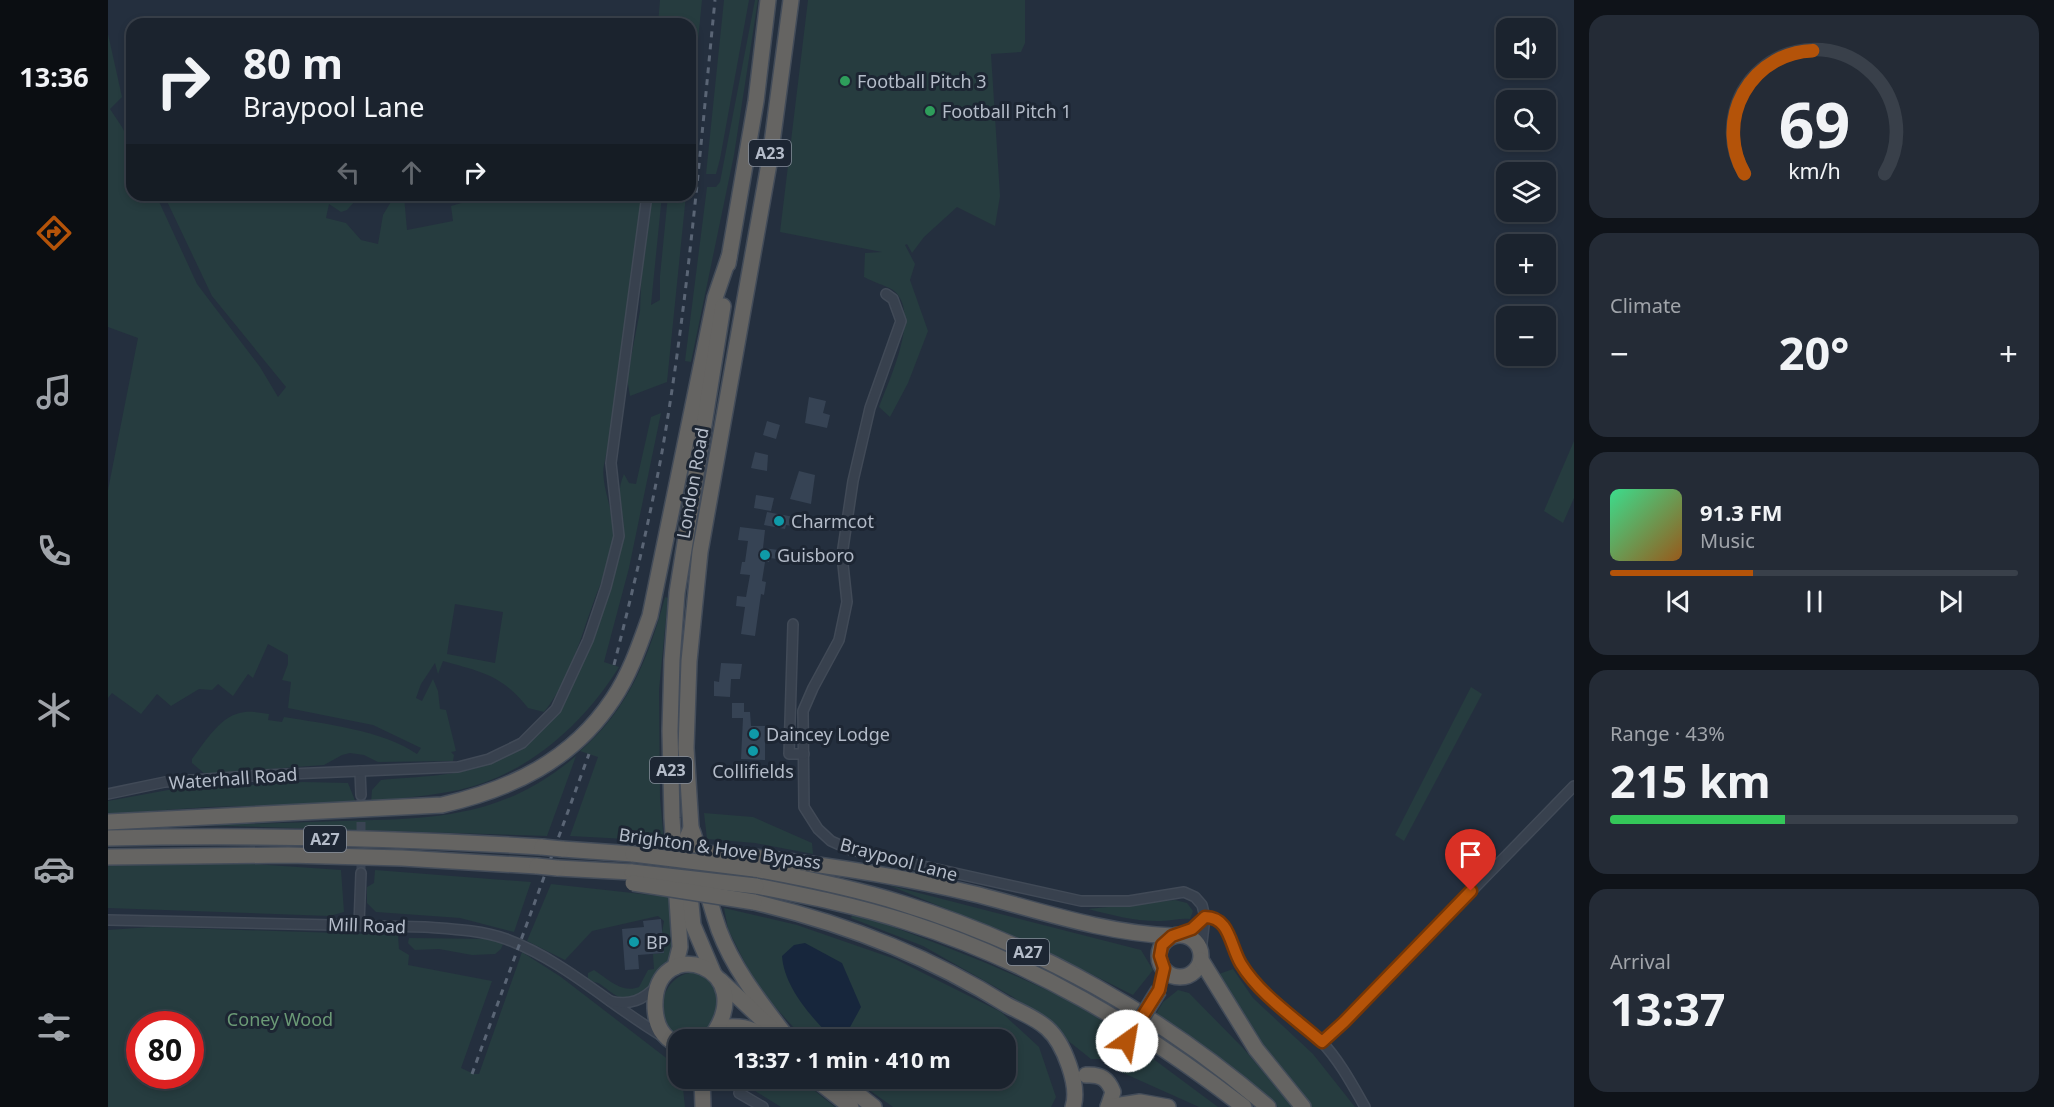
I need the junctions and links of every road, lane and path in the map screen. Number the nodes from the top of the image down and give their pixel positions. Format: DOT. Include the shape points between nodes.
graph roads {
  1 [pos="768,0"];
  2 [pos="791,0"];
  3 [pos="646,201"];
  4 [pos="729,257"];
  5 [pos="886,294"];
  6 [pos="793,624"];
  7 [pos="804,754"];
  8 [pos="360,771"];
  9 [pos="1574,786"];
  10 [pos="108,794"];
  11 [pos="361,795"];
  12 [pos="108,822"];
  13 [pos="691,828"];
  14 [pos="108,838"];
  15 [pos="108,857"];
  16 [pos="754,863"];
  17 [pos="361,873"];
  18 [pos="632,877"];
  19 [pos="1205,917"];
  20 [pos="108,920"];
  21 [pos="359,925"];
  22 [pos="1176,936"];
  23 [pos="1201,955"];
  24 [pos="675,967"];
  25 [pos="1164,968"];
  26 [pos="715,975"];
  27 [pos="1178,976"];
  28 [pos="659,984"];
  29 [pos="1159,990"];
  30 [pos="608,1000"];
  31 [pos="1027,1017"];
  32 [pos="715,1029"];
  33 [pos="729,1029"];
  34 [pos="747,1029"];
  35 [pos="773,1029"];
  36 [pos="781,1029"];
  37 [pos="664,1037"];
  38 [pos="668,1039"];
  39 [pos="1322,1042"];
  40 [pos="1116,1059"];
  41 [pos="1086,1076"];
  42 [pos="702,1089"];
  43 [pos="828,1089"];
  44 [pos="851,1089"];
  45 [pos="739,1093"];
  46 [pos="1073,1102"];
  47 [pos="1110,1102"];
  48 [pos="703,1107"];
  49 [pos="763,1107"];
  50 [pos="851,1107"];
  51 [pos="874,1107"];
  52 [pos="1168,1107"];
  53 [pos="1244,1107"];
  54 [pos="1268,1107"];
  55 [pos="1303,1107"];
  56 [pos="1365,1107"];
  1 -- 4 [label="highway, London Road / A23" via="756,101"];
  2 -- 13 [label="highway, London Road / A23" via="770,158 698,562 686,748"];
  3 -- 8 [label="street, Waterhall Road" via="611,463 619,536 588,640 556,709 522,743 489,759 458,767"];
  4 -- 12 [label="highway" via="715,298 650,616 613,699 568,748 512,785 442,805"];
  4 -- 24 [label="highway, London Road / A23" via="677,593 670,731 681,947"];
  5 -- 7 [label="street, Braypool Lane" via="893,299 901,321 870,408 856,466 842,555 847,602 839,640 803,711"];
  6 -- 7 [label="street" via="789,754"];
  7 -- 19 [label="street, Braypool Lane" via="804,807 831,841 851,850 1081,902 1129,901 1184,892 1198,900"];
  8 -- 10 [label="street, Waterhall Road" via="165,782"];
  8 -- 11 [label="street"];
  9 -- 39 [label="street"];
  13 -- 26 [label="highway, London Road / A23" via="685,843 693,925"];
  13 -- 36 [label="highway" via="731,957"];
  14 -- 16 [label="highway, Brighton & Hove Bypass / A27, bridge" via="432,840 633,854 690,852"];
  15 -- 18 [label="highway, Brighton & Hove Bypass / A27, bridge" via="402,858 537,866"];
  16 -- 22 [label="highway, A27" via="863,871 980,895 1097,928"];
  16 -- 54 [label="highway, Brighton & Hove Bypass / A27" via="902,903 1007,942 1141,1014"];
  17 -- 21 [label="street"];
  18 -- 31 [label="highway, A27, bridge" via="802,914 900,948 950,971"];
  18 -- 53 [label="highway, Brighton & Hove Bypass / A27, bridge" via="756,886 906,922 1008,961 1114,1016"];
  19 -- 22 [label="street" via="1197,926"];
  19 -- 23 [label="street"];
  19 -- 39 [label="street, Braypool Lane" via="1215,917 1225,926 1234,951 1254,980"];
  20 -- 21 [label="street, Mill Road"];
  21 -- 30 [label="street, Mill Road" via="457,929 506,939 547,959"];
  22 -- 23 [label="highway" via="1193,939"];
  22 -- 25 [label="highway" via="1160,950"];
  23 -- 27 [label="highway" via="1195,971"];
  23 -- 55 [label="highway" via="1256,1049"];
  24 -- 26 [label="highway" via="696,964"];
  24 -- 28 [label="highway"];
  25 -- 27 [label="highway"];
  25 -- 29 [label="highway"];
  26 -- 32 [label="highway" via="724,999"];
  26 -- 35 [label="highway"];
  27 -- 29 [label="highway"];
  28 -- 30 [label="street" via="632,1003"];
  28 -- 37 [label="highway" via="656,1017"];
  29 -- 40 [label="highway, bridge"];
  30 -- 37 [label="street, Mill Road"];
  31 -- 46 [label="highway, A27" via="1049,1042"];
  31 -- 46 [label="highway, A27" via="1047,1028 1054,1037 1065,1058"];
  33 -- 34 [label="highway"];
  37 -- 38 [label="highway"];
  39 -- 56 [label="street, Braypool Lane"];
  40 -- 41 [label="highway"];
  40 -- 47 [label="highway"];
  41 -- 46 [label="highway"];
  41 -- 47 [label="highway" via="1103,1077 1110,1084"];
  42 -- 48 [label="highway"];
  43 -- 50 [label="highway"];
  44 -- 51 [label="highway"];
  45 -- 49 [label="street"];
  47 -- 52 [label="highway"];
}
